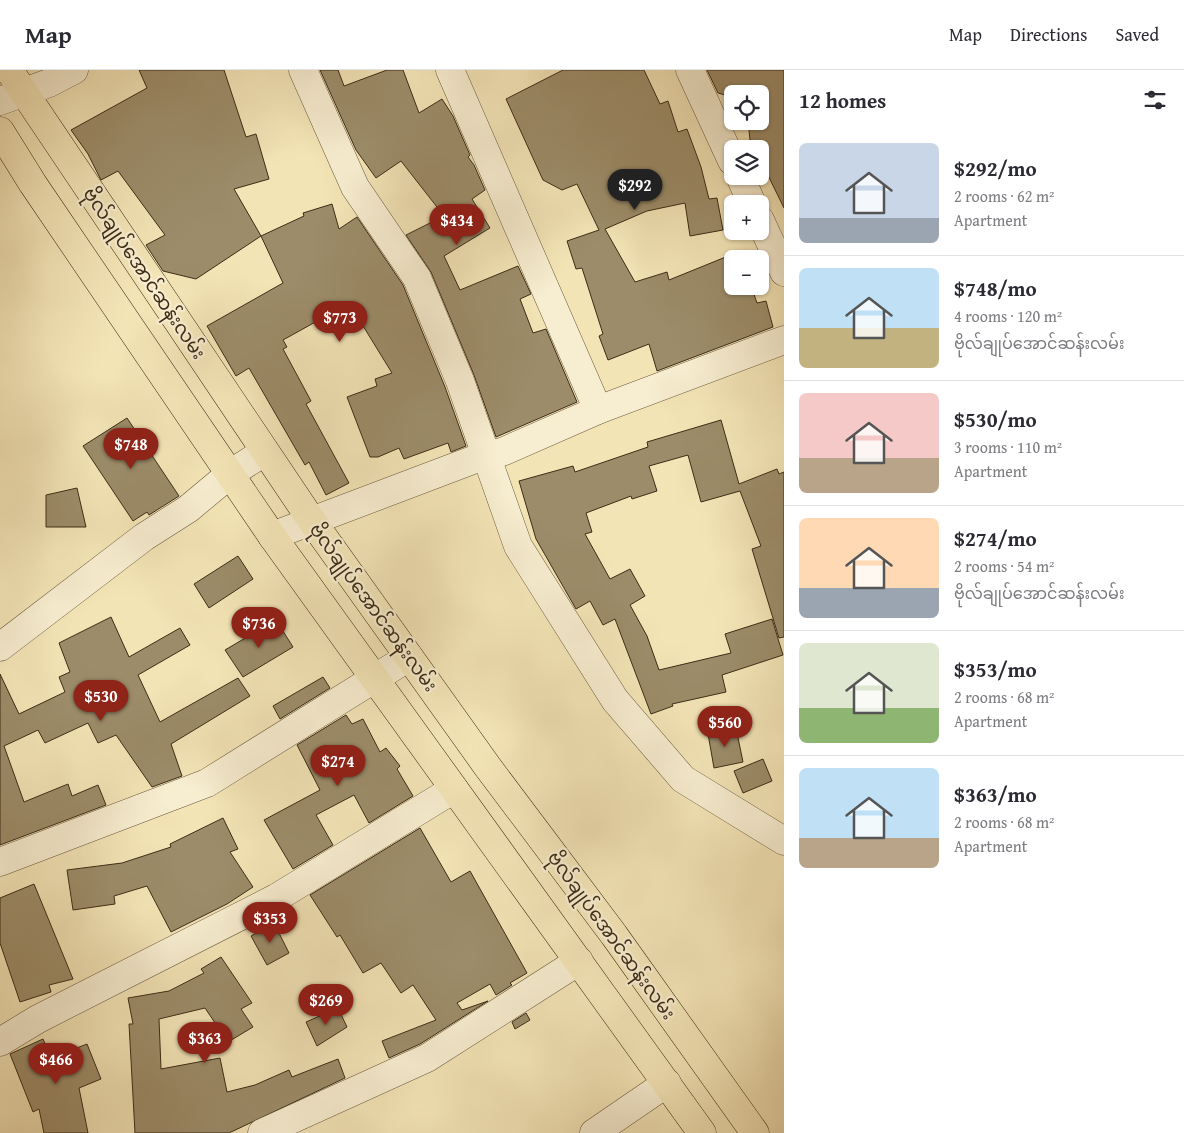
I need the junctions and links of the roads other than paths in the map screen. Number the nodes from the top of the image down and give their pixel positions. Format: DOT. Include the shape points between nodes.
graph roads {
  1 [pos="74,70"];
  2 [pos="303,70"];
  3 [pos="450,70"];
  4 [pos="690,70"];
  5 [pos="11,87"];
  6 [pos="0,131"];
  7 [pos="724,144"];
  8 [pos="769,240"];
  9 [pos="784,272"];
  10 [pos="784,340"];
  11 [pos="598,410"];
  12 [pos="264,452"];
  13 [pos="486,456"];
  14 [pos="230,474"];
  15 [pos="312,521"];
  16 [pos="272,536"];
  17 [pos="0,647"];
  18 [pos="409,657"];
  19 [pos="374,679"];
  20 [pos="454,789"];
  21 [pos="784,841"];
  22 [pos="0,862"];
  23 [pos="579,961"];
  24 [pos="0,1042"];
  25 [pos="667,1084"];
  26 [pos="262,1133"];
  27 [pos="594,1133"];
  28 [pos="702,1133"];
  29 [pos="755,1133"];
  1 -- 5 [label="street" via="49,83"];
  2 -- 13 [label="street" via="355,187 417,278 449,352"];
  3 -- 11 [label="street"];
  4 -- 7 [label="street"];
  5 -- 12 [label="highway, ဗိုလ်ချုပ်အောင်ဆန်းလမ်း"];
  6 -- 14 [label="highway"];
  8 -- 9 [label="street"];
  10 -- 11 [label="street"];
  11 -- 13 [label="street"];
  12 -- 14 [label="street"];
  12 -- 15 [label="highway, ဗိုလ်ချုပ်အောင်ဆန်းလမ်း"];
  13 -- 15 [label="street"];
  13 -- 21 [label="street" via="518,546 615,700 683,778"];
  14 -- 16 [label="highway"];
  14 -- 17 [label="street" via="188,509 144,537"];
  15 -- 16 [label="street"];
  15 -- 18 [label="highway, ဗိုလ်ချုပ်အောင်ဆန်းလမ်း"];
  16 -- 19 [label="highway"];
  18 -- 19 [label="street"];
  18 -- 29 [label="highway, ဗိုလ်ချုပ်အောင်ဆန်းလမ်း"];
  19 -- 20 [label="highway"];
  19 -- 22 [label="street" via="207,783"];
  20 -- 23 [label="highway"];
  20 -- 24 [label="street" via="276,898 38,1019"];
  23 -- 25 [label="highway"];
  23 -- 26 [label="street" via="426,1058"];
  25 -- 27 [label="street"];
  25 -- 28 [label="highway"];
}
